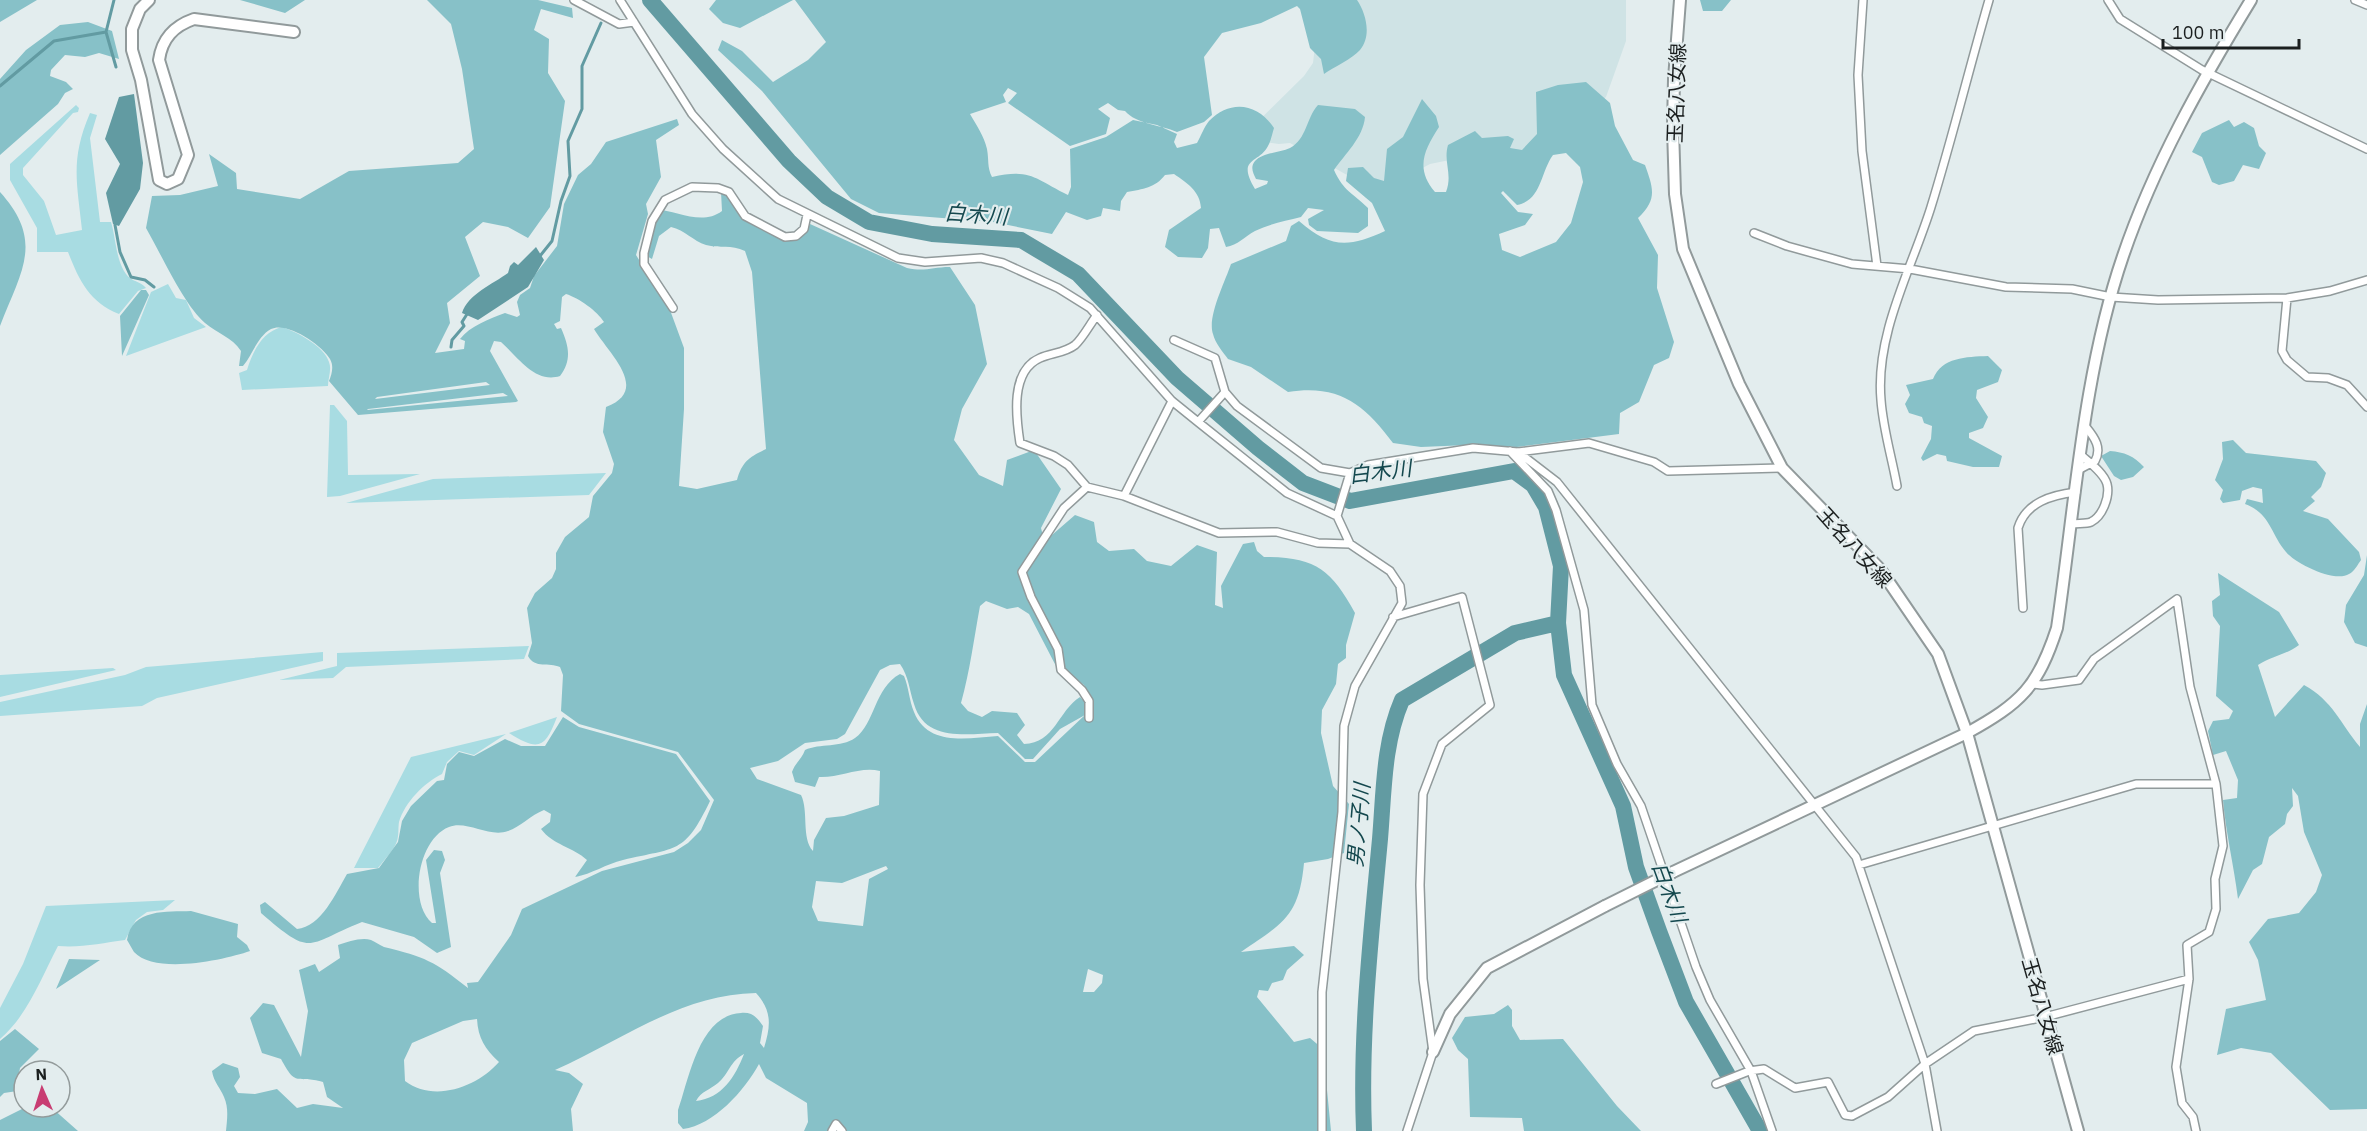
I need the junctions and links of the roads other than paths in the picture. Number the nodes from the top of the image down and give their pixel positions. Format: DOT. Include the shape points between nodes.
graph roads {
  1 [pos="149,0"];
  2 [pos="574,0"];
  3 [pos="620,0"];
  4 [pos="1680,0"];
  5 [pos="1863,0"];
  6 [pos="1989,0"];
  7 [pos="2108,0"];
  8 [pos="2251,0"];
  9 [pos="2355,0"];
  10 [pos="2367,5"];
  11 [pos="634,22"];
  12 [pos="294,32"];
  13 [pos="2207,73"];
  14 [pos="2367,149"];
  15 [pos="807,215"];
  16 [pos="1754,233"];
  17 [pos="1877,266"];
  18 [pos="1910,269"];
  19 [pos="2367,280"];
  20 [pos="2111,297"];
  21 [pos="2287,298"];
  22 [pos="673,308"];
  23 [pos="1097,315"];
  24 [pos="1174,340"];
  25 [pos="1222,393"];
  26 [pos="1172,401"];
  27 [pos="2367,408"];
  28 [pos="1198,422"];
  29 [pos="2086,427"];
  30 [pos="1514,452"];
  31 [pos="2082,456"];
  32 [pos="2091,464"];
  33 [pos="1782,468"];
  34 [pos="2080,469"];
  35 [pos="1350,473"];
  36 [pos="1898,486"];
  37 [pos="1087,487"];
  38 [pos="2077,492"];
  39 [pos="1124,496"];
  40 [pos="1338,512"];
  41 [pos="2072,524"];
  42 [pos="1350,544"];
  43 [pos="2023,608"];
  44 [pos="1393,616"];
  45 [pos="2033,684"];
  46 [pos="1089,718"];
  47 [pos="1967,733"];
  48 [pos="2216,784"];
  49 [pos="1813,806"];
  50 [pos="1992,826"];
  51 [pos="1859,865"];
  52 [pos="2189,979"];
  53 [pos="2046,1017"];
  54 [pos="1433,1052"];
  55 [pos="1925,1064"];
  56 [pos="1750,1071"];
  57 [pos="1716,1084"];
  58 [pos="832,1131"];
  59 [pos="842,1131"];
  60 [pos="1322,1131"];
  61 [pos="1407,1131"];
  62 [pos="1772,1131"];
  63 [pos="1937,1131"];
  64 [pos="2078,1131"];
  65 [pos="2196,1131"];
  1 -- 12 [label="street" via="140,9 132,29 132,50 159,180 167,184 178,179 188,155 159,60 168,36 179,25 194,19"];
  2 -- 11 [label="street" via="619,24"];
  3 -- 11 [label="street"];
  4 -- 33 [label="street, 玉名八女線" via="1673,128 1675,194 1683,249 1739,384"];
  5 -- 17 [label="street" via="1858,75 1862,151"];
  6 -- 18 [label="street"];
  7 -- 13 [label="street" via="2120,19"];
  8 -- 13 [label="street"];
  9 -- 10 [label="street"];
  11 -- 15 [label="street" via="703,128 778,199"];
  13 -- 14 [label="street"];
  13 -- 20 [label="street" via="2161,161 2133,228"];
  15 -- 22 [label="street" via="804,229 796,236 785,237 745,216 729,192 718,188 692,187 665,200 652,220 644,264"];
  15 -- 23 [label="street" via="898,258 925,262 981,258 1003,262 1058,288"];
  16 -- 17 [label="street" via="1834,261"];
  17 -- 18 [label="street"];
  18 -- 20 [label="street" via="2006,287 2072,289"];
  18 -- 36 [label="street" via="1895,300 1881,399"];
  19 -- 21 [label="street"];
  20 -- 21 [label="street"];
  20 -- 29 [label="street"];
  21 -- 27 [label="street" via="2282,351 2287,360 2307,377 2328,378 2347,385"];
  23 -- 26 [label="street"];
  23 -- 37 [label="street" via="1076,344 1033,362 1021,380 1017,400 1020,443 1068,465"];
  24 -- 25 [label="street" via="1215,358"];
  25 -- 28 [label="street"];
  25 -- 35 [label="street" via="1321,468"];
  26 -- 28 [label="street"];
  26 -- 39 [label="street"];
  28 -- 40 [label="street" via="1287,492"];
  29 -- 31 [label="street"];
  29 -- 32 [label="street" via="2097,442 2098,452"];
  30 -- 33 [label="street" via="1589,443 1654,462 1668,471"];
  30 -- 35 [label="street" via="1473,448 1368,465"];
  30 -- 49 [label="street" via="1557,482"];
  30 -- 56 [label="street" via="1548,491 1556,510 1584,610 1592,705 1617,764 1641,806 1710,1000"];
  31 -- 32 [label="street"];
  31 -- 34 [label="street"];
  32 -- 34 [label="street"];
  32 -- 41 [label="street" via="2107,482 2106,502 2090,522"];
  33 -- 47 [label="street, 玉名八女線" via="1880,569 1938,654"];
  34 -- 38 [label="street"];
  35 -- 40 [label="street"];
  37 -- 39 [label="street"];
  37 -- 46 [label="street" via="1064,508 1023,572 1031,597 1058,649 1061,670 1089,701"];
  38 -- 41 [label="street"];
  38 -- 43 [label="street" via="2045,499 2021,519 2018,528"];
  39 -- 42 [label="street" via="1219,533 1277,532 1318,543"];
  40 -- 42 [label="street"];
  41 -- 45 [label="street" via="2057,628"];
  42 -- 44 [label="street" via="1390,571 1400,586 1402,603"];
  44 -- 54 [label="street" via="1462,597 1490,705 1442,744 1423,794 1423,967"];
  44 -- 60 [label="street" via="1355,686 1344,726 1342,812 1322,992"];
  45 -- 47 [label="street" via="2004,712"];
  45 -- 48 [label="street" via="2079,680 2094,659 2177,599 2190,687"];
  47 -- 49 [label="street"];
  47 -- 50 [label="street, 玉名八女線"];
  48 -- 50 [label="street" via="2136,784"];
  48 -- 52 [label="street" via="2223,846 2215,879 2216,909 2209,932 2187,945"];
  49 -- 51 [label="street"];
  49 -- 54 [label="street, bridge" via="1672,872 1487,968 1450,1014"];
  50 -- 51 [label="street"];
  50 -- 53 [label="street, 玉名八女線"];
  51 -- 55 [label="street"];
  52 -- 53 [label="street"];
  52 -- 65 [label="street" via="2176,1067 2182,1103 2193,1117"];
  53 -- 55 [label="street" via="1974,1031"];
  53 -- 64 [label="street, 玉名八女線"];
  54 -- 61 [label="street"];
  55 -- 56 [label="street" via="1888,1097 1852,1116 1845,1115 1828,1082 1795,1088 1764,1069"];
  55 -- 63 [label="street"];
  56 -- 57 [label="street"];
  56 -- 62 [label="street"];
  58 -- 59 [label="street" via="836,1124"];
}
